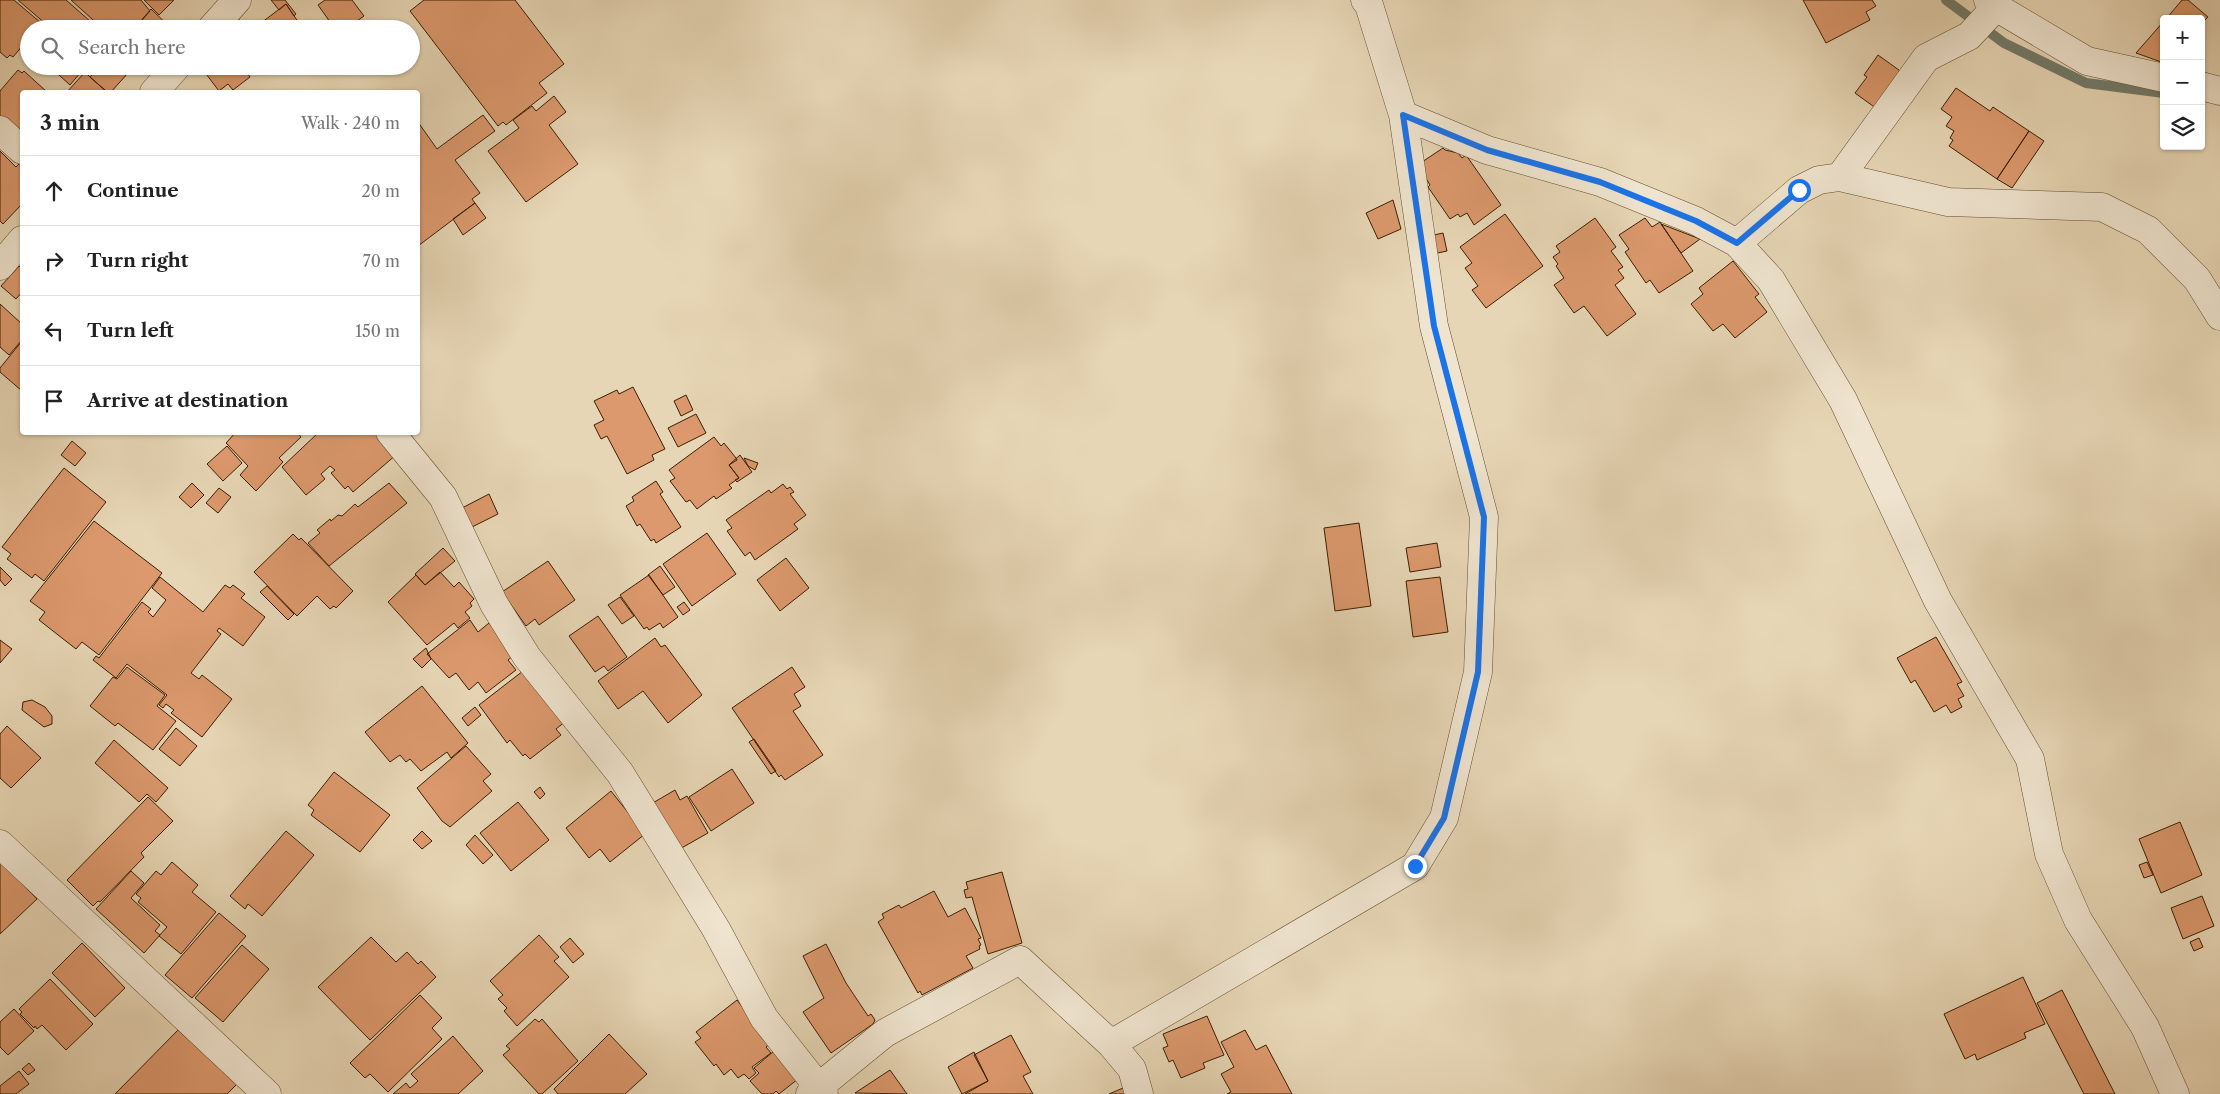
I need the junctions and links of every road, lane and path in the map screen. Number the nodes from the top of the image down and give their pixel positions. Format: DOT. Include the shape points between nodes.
graph roads {
  1 [pos="237,0"];
  2 [pos="1365,0"];
  3 [pos="1991,8"];
  4 [pos="219,20"];
  5 [pos="169,75"];
  6 [pos="2160,77"];
  7 [pos="2205,87"];
  8 [pos="156,90"];
  9 [pos="2220,91"];
  10 [pos="1403,115"];
  11 [pos="0,130"];
  12 [pos="20,148"];
  13 [pos="1840,176"];
  14 [pos="20,242"];
  15 [pos="1737,243"];
  16 [pos="0,266"];
  17 [pos="2220,316"];
  18 [pos="392,435"];
  19 [pos="0,844"];
  20 [pos="1111,1044"];
  21 [pos="817,1091"];
  22 [pos="267,1094"];
  23 [pos="1139,1094"];
  24 [pos="2175,1094"];
  1 -- 4 [label="street"];
  2 -- 10 [label="street"];
  3 -- 6 [label="street" via="2087,60"];
  3 -- 13 [label="street" via="1969,36 1926,58"];
  5 -- 8 [label="street"];
  7 -- 9 [label="street"];
  10 -- 15 [label="street" via="1487,150 1600,182 1696,221"];
  10 -- 20 [label="street" via="1434,326 1484,517 1478,672 1444,818 1415,866"];
  11 -- 12 [label="street"];
  13 -- 15 [label="street" via="1819,180 1799,190"];
  13 -- 17 [label="street" via="1948,202 2102,207 2148,230 2197,279"];
  14 -- 16 [label="street"];
  15 -- 24 [label="street" via="1771,280 1843,400 1938,602 2030,760 2049,854 2078,920 2145,1027"];
  18 -- 21 [label="street" via="443,497 503,620 527,657 620,773 716,929 764,1018"];
  19 -- 22 [label="street"];
  20 -- 21 [label="street" via="1020,960 885,1033"];
  20 -- 23 [label="street" via="1132,1069"];
}
